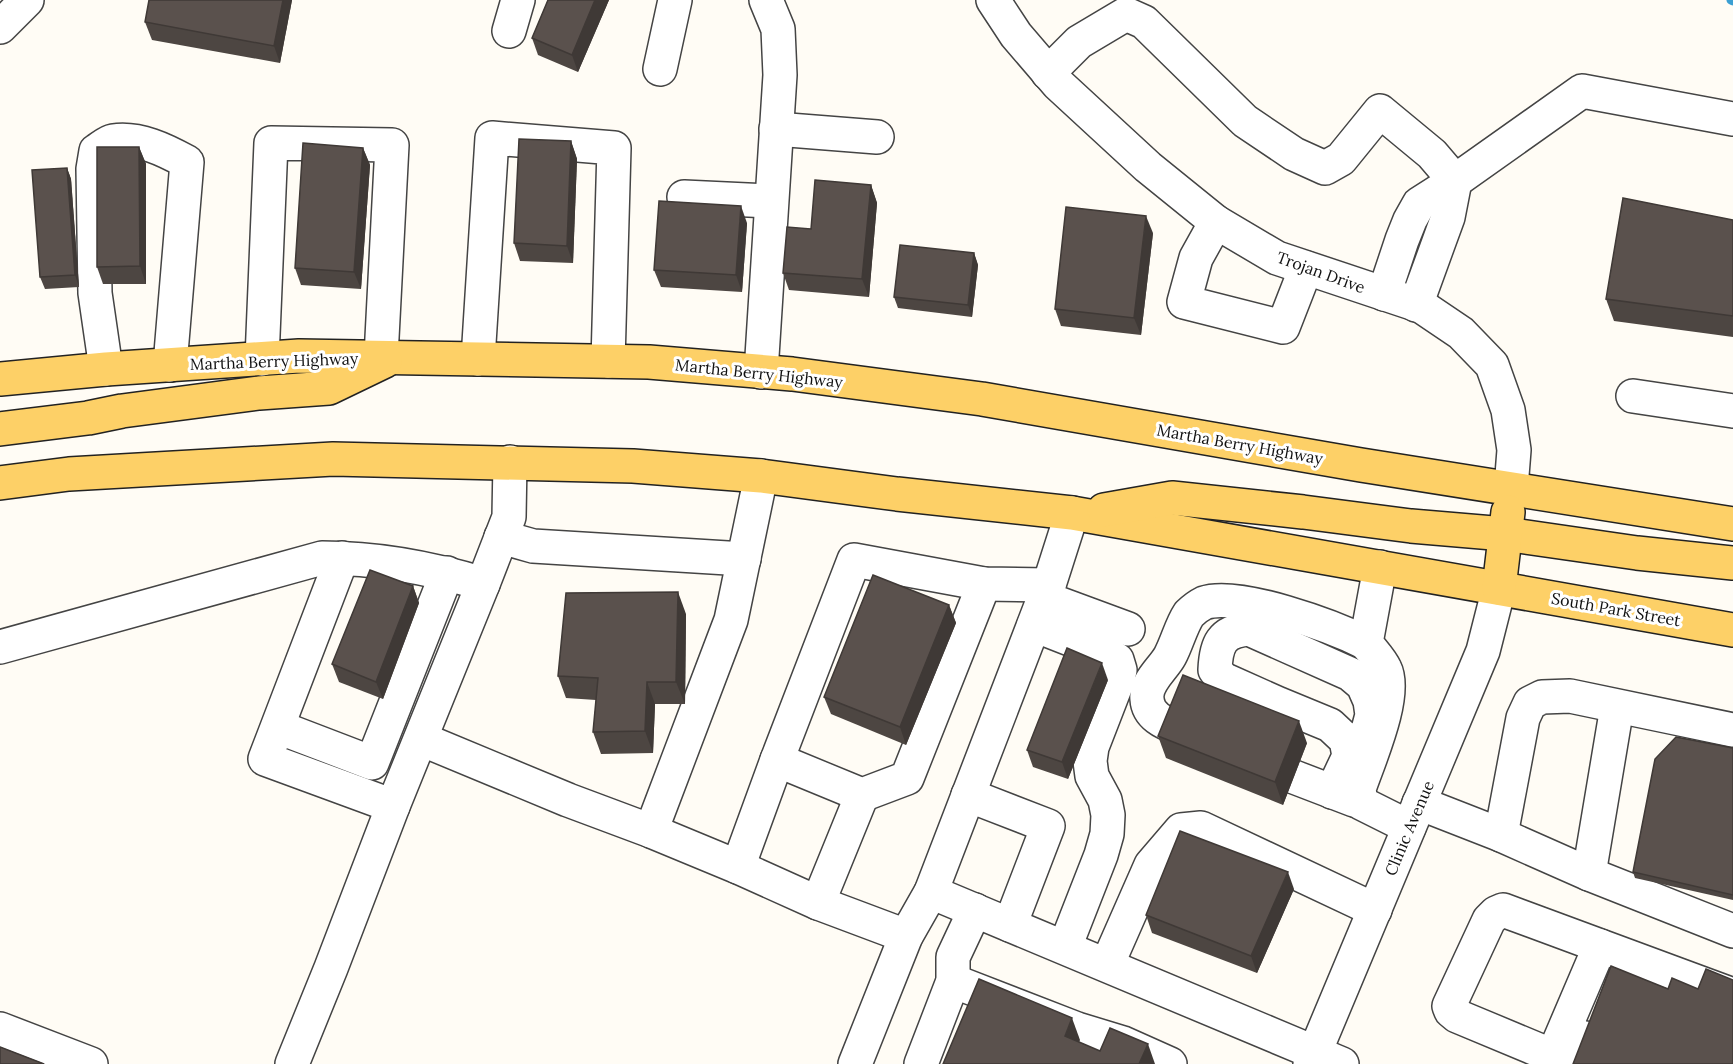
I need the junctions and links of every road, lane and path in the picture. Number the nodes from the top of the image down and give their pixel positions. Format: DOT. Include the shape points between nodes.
graph roads {
  1 [pos="27,0"];
  2 [pos="675,0"];
  3 [pos="766,0"];
  4 [pos="993,0"];
  5 [pos="0,27"];
  6 [pos="660,69"];
  7 [pos="1048,73"];
  8 [pos="1733,120"];
  9 [pos="776,129"];
  10 [pos="876,137"];
  11 [pos="1455,181"];
  12 [pos="684,198"];
  13 [pos="771,201"];
  14 [pos="1216,222"];
  15 [pos="1306,268"];
  16 [pos="1384,294"];
  17 [pos="1416,305"];
  18 [pos="386,357"];
  19 [pos="262,359"];
  20 [pos="478,359"];
  21 [pos="608,361"];
  22 [pos="170,365"];
  23 [pos="106,369"];
  24 [pos="761,372"];
  25 [pos="0,379"];
  26 [pos="1633,396"];
  27 [pos="1733,411"];
  28 [pos="0,429"];
  29 [pos="510,462"];
  30 [pos="761,476"];
  31 [pos="0,483"];
  32 [pos="1511,488"];
  33 [pos="1077,513"];
  34 [pos="1733,524"];
  35 [pos="1505,534"];
  36 [pos="501,537"];
  37 [pos="342,558"];
  38 [pos="744,559"];
  39 [pos="1733,563"];
  40 [pos="1380,567"];
  41 [pos="447,573"];
  42 [pos="483,584"];
  43 [pos="984,584"];
  44 [pos="1498,588"];
  45 [pos="1042,603"];
  46 [pos="1128,628"];
  47 [pos="1733,630"];
  48 [pos="1366,643"];
  49 [pos="0,647"];
  50 [pos="1617,707"];
  51 [pos="278,727"];
  52 [pos="1178,729"];
  53 [pos="1733,730"];
  54 [pos="421,739"];
  55 [pos="1349,756"];
  56 [pos="777,760"];
  57 [pos="372,763"];
  58 [pos="406,775"];
  59 [pos="1294,777"];
  60 [pos="862,795"];
  61 [pos="968,795"];
  62 [pos="1347,797"];
  63 [pos="393,806"];
  64 [pos="1414,815"];
  65 [pos="651,831"];
  66 [pos="1501,835"];
  67 [pos="738,867"];
  68 [pos="1589,874"];
  69 [pos="931,892"];
  70 [pos="818,903"];
  71 [pos="975,910"];
  72 [pos="1375,910"];
  73 [pos="1010,925"];
  74 [pos="1733,931"];
  75 [pos="906,936"];
  76 [pos="1065,947"];
  77 [pos="1597,955"];
  78 [pos="1107,965"];
  79 [pos="953,981"];
  80 [pos="1733,995"];
  81 [pos="1600,1002"];
  82 [pos="0,1029"];
  83 [pos="1586,1038"];
  84 [pos="1323,1060"];
  85 [pos="1551,1060"];
  86 [pos="91,1064"];
  87 [pos="292,1064"];
  88 [pos="855,1064"];
  89 [pos="921,1064"];
  90 [pos="1170,1064"];
  1 -- 5 [label="street"];
  2 -- 6 [label="street"];
  3 -- 9 [label="street" via="778,29"];
  4 -- 7 [label="street, Trojan Drive"];
  7 -- 11 [label="street" via="1079,42 1126,14 1144,22 1245,121 1294,154 1325,168 1341,159 1380,111 1432,154"];
  7 -- 14 [label="street, Trojan Drive" via="1148,168"];
  8 -- 11 [label="street" via="1582,91"];
  9 -- 10 [label="street"];
  9 -- 13 [label="street"];
  11 -- 16 [label="street" via="1419,204"];
  11 -- 17 [label="street" via="1448,217"];
  12 -- 13 [label="street"];
  13 -- 24 [label="street"];
  14 -- 15 [label="street, Trojan Drive" via="1277,258"];
  14 -- 15 [label="street" via="1196,258 1184,302 1284,327"];
  15 -- 16 [label="street, Trojan Drive"];
  16 -- 17 [label="street, Trojan Drive"];
  17 -- 32 [label="street, Trojan Drive" via="1461,333 1492,365 1508,410 1514,450"];
  18 -- 19 [label="main road, Martha Berry Highway"];
  18 -- 19 [label="street" via="392,145 271,143"];
  18 -- 20 [label="main road, Martha Berry Highway"];
  18 -- 28 [label="main road" via="329,388 259,393"];
  19 -- 22 [label="main road, Martha Berry Highway"];
  20 -- 21 [label="main road, Martha Berry Highway"];
  20 -- 21 [label="street" via="492,138 614,148"];
  21 -- 24 [label="main road, Martha Berry Highway"];
  22 -- 23 [label="main road, Martha Berry Highway"];
  22 -- 23 [label="street" via="187,162 163,148 111,141 96,151 93,169 95,293"];
  23 -- 25 [label="main road, Martha Berry Highway"];
  24 -- 32 [label="main road, Martha Berry Highway" via="982,399"];
  26 -- 27 [label="street"];
  29 -- 30 [label="main road" via="633,465"];
  29 -- 31 [label="main road" via="333,459 69,474"];
  29 -- 36 [label="street" via="509,517"];
  30 -- 33 [label="main road"];
  30 -- 38 [label="street"];
  32 -- 34 [label="main road"];
  32 -- 35 [label="main road"];
  33 -- 35 [label="main road" via="1172,498"];
  33 -- 40 [label="main road"];
  33 -- 45 [label="street"];
  35 -- 39 [label="main road"];
  35 -- 44 [label="main road"];
  36 -- 38 [label="street" via="533,546"];
  36 -- 42 [label="street"];
  37 -- 41 [label="street"];
  37 -- 49 [label="street" via="322,558"];
  37 -- 51 [label="street"];
  38 -- 65 [label="street" via="731,620"];
  40 -- 44 [label="main road"];
  40 -- 48 [label="street"];
  41 -- 42 [label="street"];
  41 -- 57 [label="street"];
  42 -- 54 [label="street"];
  43 -- 45 [label="street"];
  43 -- 56 [label="street" via="854,560"];
  43 -- 60 [label="street" via="908,778"];
  44 -- 47 [label="main road, South Park Street"];
  44 -- 64 [label="street, Clinic Avenue" via="1483,651"];
  45 -- 46 [label="street"];
  45 -- 61 [label="street"];
  45 -- 76 [label="street" via="1118,660 1119,670 1090,761 1092,776 1105,800 1107,834"];
  48 -- 52 [label="street" via="1276,609 1234,600 1204,603 1190,613 1146,698 1156,717"];
  48 -- 62 [label="street" via="1386,670 1389,686 1359,789"];
  50 -- 53 [label="street"];
  50 -- 66 [label="street" via="1570,696 1542,697 1530,703 1523,718"];
  50 -- 68 [label="street"];
  51 -- 57 [label="street"];
  51 -- 63 [label="street" via="266,759"];
  54 -- 58 [label="street"];
  54 -- 65 [label="street"];
  55 -- 55 [label="street" via="1347,740 1330,725 1223,679 1215,670 1215,657 1226,635 1249,629 1350,674 1363,685 1372,715 1368,730"];
  55 -- 62 [label="street"];
  56 -- 60 [label="street"];
  56 -- 67 [label="street"];
  57 -- 58 [label="street"];
  58 -- 63 [label="street"];
  59 -- 62 [label="street"];
  60 -- 70 [label="street"];
  61 -- 69 [label="street"];
  61 -- 73 [label="street" via="1048,826"];
  62 -- 64 [label="street"];
  63 -- 87 [label="street"];
  64 -- 66 [label="street"];
  64 -- 72 [label="street, Clinic Avenue"];
  65 -- 67 [label="street"];
  66 -- 68 [label="street"];
  67 -- 70 [label="street"];
  68 -- 74 [label="street"];
  69 -- 71 [label="street"];
  69 -- 75 [label="street"];
  70 -- 75 [label="street"];
  71 -- 73 [label="street"];
  71 -- 79 [label="street" via="953,957"];
  72 -- 78 [label="street" via="1201,828 1181,830 1151,865"];
  72 -- 84 [label="street, Clinic Avenue"];
  73 -- 76 [label="street"];
  75 -- 88 [label="street"];
  76 -- 78 [label="street"];
  77 -- 80 [label="street"];
  77 -- 81 [label="street"];
  77 -- 85 [label="street"];
  77 -- 85 [label="street" via="1503,910 1489,920 1449,1006 1456,1016"];
  78 -- 84 [label="street"];
  79 -- 89 [label="street"];
  79 -- 90 [label="street"];
  82 -- 86 [label="street"];
  83 -- 85 [label="street" via="1577,1050"];
}
